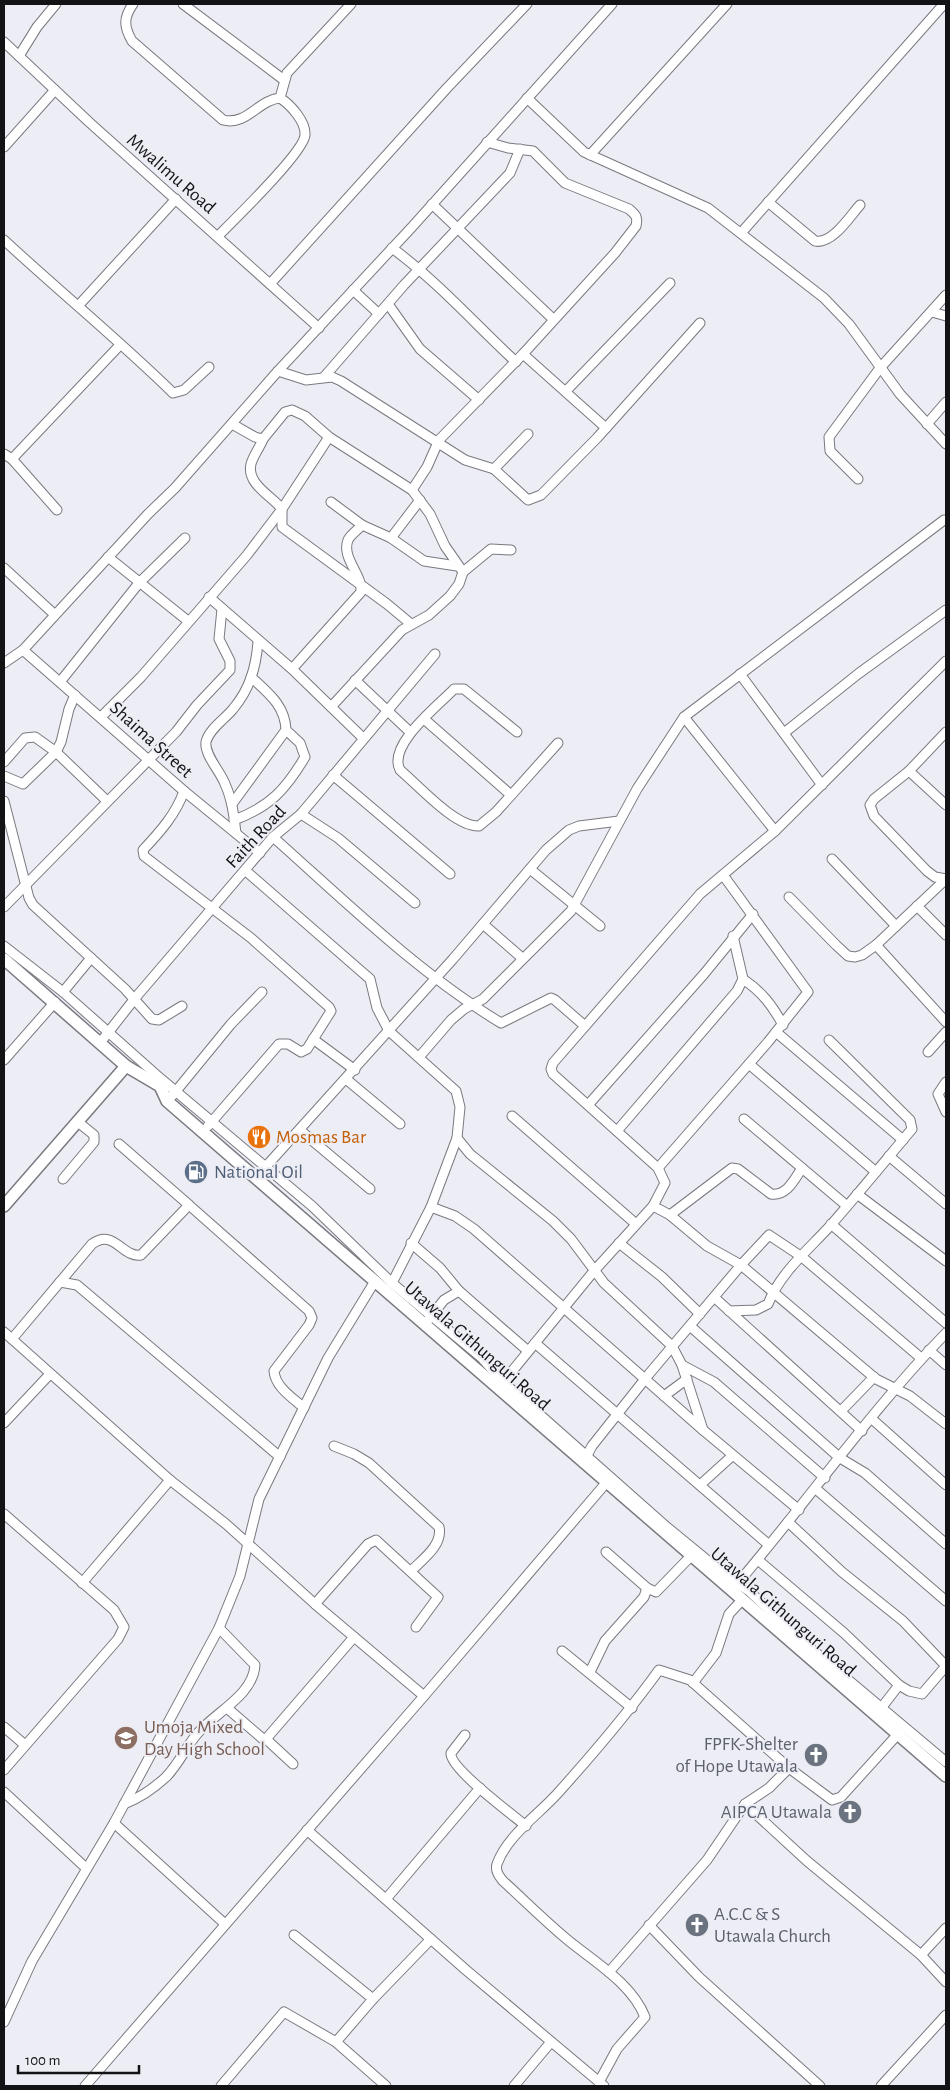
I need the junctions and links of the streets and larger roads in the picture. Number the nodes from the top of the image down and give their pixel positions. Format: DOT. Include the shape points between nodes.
graph roads {
  1 [pos="56,4"];
  2 [pos="133,4"];
  3 [pos="183,4"];
  4 [pos="351,4"];
  5 [pos="527,4"];
  6 [pos="612,4"];
  7 [pos="726,4"];
  8 [pos="944,4"];
  9 [pos="4,42"];
  10 [pos="19,56"];
  11 [pos="284,80"];
  12 [pos="55,90"];
  13 [pos="280,98"];
  14 [pos="526,98"];
  15 [pos="487,142"];
  16 [pos="4,147"];
  17 [pos="520,149"];
  18 [pos="590,155"];
  19 [pos="176,199"];
  20 [pos="768,202"];
  21 [pos="432,204"];
  22 [pos="860,205"];
  23 [pos="458,228"];
  24 [pos="741,233"];
  25 [pos="218,236"];
  26 [pos="4,240"];
  27 [pos="392,248"];
  28 [pos="420,268"];
  29 [pos="670,283"];
  30 [pos="270,284"];
  31 [pos="353,290"];
  32 [pos="946,295"];
  33 [pos="388,304"];
  34 [pos="78,306"];
  35 [pos="932,312"];
  36 [pos="379,314"];
  37 [pos="946,316"];
  38 [pos="553,319"];
  39 [pos="700,324"];
  40 [pos="319,328"];
  41 [pos="120,344"];
  42 [pos="523,354"];
  43 [pos="516,362"];
  44 [pos="209,367"];
  45 [pos="880,368"];
  46 [pos="278,371"];
  47 [pos="324,377"];
  48 [pos="566,391"];
  49 [pos="479,400"];
  50 [pos="946,402"];
  51 [pos="232,424"];
  52 [pos="927,424"];
  53 [pos="606,428"];
  54 [pos="528,434"];
  55 [pos="329,437"];
  56 [pos="263,439"];
  57 [pos="438,443"];
  58 [pos="946,444"];
  59 [pos="8,457"];
  60 [pos="494,468"];
  61 [pos="858,480"];
  62 [pos="412,490"];
  63 [pos="420,500"];
  64 [pos="331,502"];
  65 [pos="282,509"];
  66 [pos="57,510"];
  67 [pos="946,521"];
  68 [pos="362,525"];
  69 [pos="185,538"];
  70 [pos="391,538"];
  71 [pos="510,550"];
  72 [pos="108,557"];
  73 [pos="4,568"];
  74 [pos="460,569"];
  75 [pos="139,583"];
  76 [pos="362,587"];
  77 [pos="209,597"];
  78 [pos="222,609"];
  79 [pos="946,610"];
  80 [pos="54,614"];
  81 [pos="188,621"];
  82 [pos="411,624"];
  83 [pos="258,642"];
  84 [pos="23,650"];
  85 [pos="436,654"];
  86 [pos="946,661"];
  87 [pos="4,663"];
  88 [pos="292,669"];
  89 [pos="740,674"];
  90 [pos="251,677"];
  91 [pos="355,680"];
  92 [pos="60,682"];
  93 [pos="75,695"];
  94 [pos="331,707"];
  95 [pos="387,710"];
  96 [pos="101,717"];
  97 [pos="684,717"];
  98 [pos="424,719"];
  99 [pos="286,730"];
  100 [pos="410,732"];
  101 [pos="517,732"];
  102 [pos="946,732"];
  103 [pos="784,733"];
  104 [pos="364,738"];
  105 [pos="558,743"];
  106 [pos="56,752"];
  107 [pos="148,760"];
  108 [pos="4,762"];
  109 [pos="909,770"];
  110 [pos="333,775"];
  111 [pos="4,776"];
  112 [pos="822,784"];
  113 [pos="184,791"];
  114 [pos="511,795"];
  115 [pos="4,801"];
  116 [pos="107,801"];
  117 [pos="232,804"];
  118 [pos="946,805"];
  119 [pos="301,814"];
  120 [pos="234,820"];
  121 [pos="619,821"];
  122 [pos="775,831"];
  123 [pos="236,833"];
  124 [pos="273,837"];
  125 [pos="13,838"];
  126 [pos="4,843"];
  127 [pos="260,853"];
  128 [pos="832,859"];
  129 [pos="530,869"];
  130 [pos="246,870"];
  131 [pos="450,874"];
  132 [pos="723,875"];
  133 [pos="946,879"];
  134 [pos="25,884"];
  135 [pos="789,897"];
  136 [pos="415,903"];
  137 [pos="574,906"];
  138 [pos="917,906"];
  139 [pos="4,907"];
  140 [pos="213,909"];
  141 [pos="753,914"];
  142 [pos="483,924"];
  143 [pos="600,926"];
  144 [pos="896,926"];
  145 [pos="946,935"];
  146 [pos="733,936"];
  147 [pos="876,945"];
  148 [pos="4,946"];
  149 [pos="91,958"];
  150 [pos="522,958"];
  151 [pos="4,959"];
  152 [pos="437,978"];
  153 [pos="744,980"];
  154 [pos="63,992"];
  155 [pos="262,992"];
  156 [pos="134,1000"];
  157 [pos="55,1002"];
  158 [pos="471,1005"];
  159 [pos="182,1006"];
  160 [pos="946,1022"];
  161 [pos="585,1026"];
  162 [pos="780,1029"];
  163 [pos="109,1031"];
  164 [pos="389,1031"];
  165 [pos="946,1032"];
  166 [pos="313,1039"];
  167 [pos="829,1040"];
  168 [pos="100,1043"];
  169 [pos="928,1052"];
  170 [pos="420,1056"];
  171 [pos="4,1060"];
  172 [pos="749,1064"];
  173 [pos="126,1066"];
  174 [pos="355,1070"];
  175 [pos="346,1079"];
  176 [pos="946,1082"];
  177 [pos="176,1092"];
  178 [pos="167,1101"];
  179 [pos="588,1105"];
  180 [pos="946,1112"];
  181 [pos="512,1116"];
  182 [pos="744,1119"];
  183 [pos="78,1122"];
  184 [pos="212,1122"];
  185 [pos="400,1124"];
  186 [pos="204,1131"];
  187 [pos="300,1131"];
  188 [pos="617,1132"];
  189 [pos="457,1138"];
  190 [pos="903,1140"];
  191 [pos="119,1144"];
  192 [pos="889,1156"];
  193 [pos="265,1168"];
  194 [pos="658,1168"];
  195 [pos="802,1168"];
  196 [pos="876,1172"];
  197 [pos="256,1178"];
  198 [pos="63,1179"];
  199 [pos="370,1189"];
  200 [pos="858,1194"];
  201 [pos="946,1204"];
  202 [pos="189,1205"];
  203 [pos="4,1206"];
  204 [pos="430,1206"];
  205 [pos="653,1206"];
  206 [pos="847,1206"];
  207 [pos="670,1215"];
  208 [pos="636,1224"];
  209 [pos="831,1224"];
  210 [pos="411,1243"];
  211 [pos="620,1243"];
  212 [pos="802,1257"];
  213 [pos="946,1261"];
  214 [pos="741,1265"];
  215 [pos="594,1271"];
  216 [pos="375,1281"];
  217 [pos="60,1282"];
  218 [pos="392,1283"];
  219 [pos="459,1291"];
  220 [pos="772,1293"];
  221 [pos="399,1295"];
  222 [pos="715,1298"];
  223 [pos="564,1307"];
  224 [pos="729,1311"];
  225 [pos="700,1314"];
  226 [pos="428,1320"];
  227 [pos="946,1323"];
  228 [pos="690,1326"];
  229 [pos="4,1332"];
  230 [pos="946,1333"];
  231 [pos="12,1339"];
  232 [pos="535,1343"];
  233 [pos="672,1346"];
  234 [pos="929,1350"];
  235 [pos="528,1351"];
  236 [pos="921,1358"];
  237 [pos="682,1365"];
  238 [pos="946,1365"];
  239 [pos="50,1374"];
  240 [pos="874,1377"];
  241 [pos="645,1379"];
  242 [pos="687,1379"];
  243 [pos="500,1385"];
  244 [pos="896,1388"];
  245 [pos="664,1396"];
  246 [pos="304,1408"];
  247 [pos="842,1411"];
  248 [pos="619,1414"];
  249 [pos="872,1419"];
  250 [pos="4,1423"];
  251 [pos="946,1424"];
  252 [pos="703,1430"];
  253 [pos="862,1431"];
  254 [pos="334,1446"];
  255 [pos="732,1456"];
  256 [pos="280,1457"];
  257 [pos="585,1458"];
  258 [pos="840,1458"];
  259 [pos="825,1478"];
  260 [pos="170,1480"];
  261 [pos="606,1483"];
  262 [pos="700,1485"];
  263 [pos="946,1485"];
  264 [pos="816,1489"];
  265 [pos="799,1510"];
  266 [pos="4,1514"];
  267 [pos="788,1522"];
  268 [pos="249,1543"];
  269 [pos="946,1544"];
  270 [pos="769,1545"];
  271 [pos="606,1552"];
  272 [pos="691,1556"];
  273 [pos="758,1560"];
  274 [pos="411,1571"];
  275 [pos="82,1583"];
  276 [pos="733,1586"];
  277 [pos="647,1588"];
  278 [pos="742,1600"];
  279 [pos="946,1601"];
  280 [pos="315,1604"];
  281 [pos="416,1627"];
  282 [pos="219,1628"];
  283 [pos="354,1637"];
  284 [pos="562,1651"];
  285 [pos="946,1666"];
  286 [pos="590,1672"];
  287 [pos="693,1683"];
  288 [pos="899,1684"];
  289 [pos="424,1696"];
  290 [pos="882,1707"];
  291 [pos="227,1708"];
  292 [pos="632,1708"];
  293 [pos="4,1727"];
  294 [pos="898,1734"];
  295 [pos="466,1735"];
  296 [pos="266,1739"];
  297 [pos="25,1745"];
  298 [pos="942,1760"];
  299 [pos="293,1764"];
  300 [pos="789,1768"];
  301 [pos="4,1770"];
  302 [pos="946,1776"];
  303 [pos="480,1788"];
  304 [pos="4,1792"];
  305 [pos="124,1804"];
  306 [pos="745,1804"];
  307 [pos="114,1823"];
  308 [pos="526,1826"];
  309 [pos="307,1830"];
  310 [pos="86,1868"];
  311 [pos="386,1899"];
  312 [pos="225,1924"];
  313 [pos="649,1925"];
  314 [pos="946,1928"];
  315 [pos="294,1935"];
  316 [pos="431,1940"];
  317 [pos="920,1955"];
  318 [pos="609,1972"];
  319 [pos="946,1982"];
  320 [pos="373,1999"];
  321 [pos="6,2010"];
  322 [pos="946,2015"];
  323 [pos="4,2022"];
  324 [pos="336,2042"];
  325 [pos="551,2042"];
  326 [pos="601,2084"];
  327 [pos="814,2084"];
  328 [pos="84,2086"];
  329 [pos="221,2086"];
  330 [pos="386,2086"];
  331 [pos="514,2086"];
  332 [pos="881,2086"];
  1 -- 10 [label="street"];
  2 -- 13 [label="street" via="124,21 132,41 223,120 239,121"];
  3 -- 11 [label="street"];
  4 -- 11 [label="street"];
  5 -- 30 [label="street"];
  6 -- 14 [label="street" via="569,55"];
  7 -- 18 [label="street"];
  8 -- 20 [label="street"];
  9 -- 10 [label="street, Mwalimu Road"];
  10 -- 12 [label="street, Mwalimu Road"];
  11 -- 13 [label="street"];
  12 -- 16 [label="street"];
  12 -- 19 [label="street, Mwalimu Road"];
  13 -- 25 [label="street" via="304,126 304,138 262,192"];
  14 -- 15 [label="street"];
  14 -- 18 [label="street"];
  15 -- 17 [label="street"];
  15 -- 21 [label="street"];
  17 -- 23 [label="street" via="510,173"];
  17 -- 38 [label="street" via="533,151 565,183 629,209 637,218 636,226 616,253"];
  18 -- 24 [label="street" via="708,208"];
  19 -- 25 [label="street, Mwalimu Road"];
  19 -- 34 [label="street"];
  20 -- 22 [label="street" via="815,242 823,242 833,234"];
  20 -- 24 [label="street"];
  21 -- 23 [label="street"];
  21 -- 27 [label="street"];
  23 -- 28 [label="street"];
  23 -- 38 [label="street"];
  24 -- 45 [label="street" via="824,298 849,324"];
  25 -- 30 [label="street, Mwalimu Road"];
  26 -- 34 [label="street"];
  27 -- 28 [label="street"];
  27 -- 31 [label="street"];
  28 -- 33 [label="street"];
  28 -- 43 [label="street"];
  29 -- 48 [label="street"];
  30 -- 40 [label="street, Mwalimu Road"];
  31 -- 36 [label="street"];
  31 -- 40 [label="street"];
  32 -- 35 [label="street"];
  33 -- 36 [label="street"];
  33 -- 49 [label="street" via="420,349"];
  34 -- 41 [label="street"];
  35 -- 37 [label="street"];
  35 -- 45 [label="street"];
  36 -- 47 [label="street"];
  38 -- 42 [label="street"];
  39 -- 53 [label="street"];
  40 -- 46 [label="street"];
  41 -- 44 [label="street" via="173,393 184,390"];
  41 -- 59 [label="street"];
  42 -- 43 [label="street"];
  42 -- 48 [label="street"];
  43 -- 49 [label="street"];
  45 -- 52 [label="street"];
  45 -- 61 [label="street" via="829,437 830,450"];
  46 -- 47 [label="street" via="306,380"];
  46 -- 51 [label="street"];
  47 -- 57 [label="street" via="341,381"];
  48 -- 53 [label="street"];
  49 -- 57 [label="street"];
  50 -- 52 [label="street"];
  51 -- 56 [label="street" via="255,438"];
  51 -- 72 [label="street"];
  52 -- 58 [label="street"];
  53 -- 60 [label="street" via="541,495 532,500 517,492"];
  54 -- 60 [label="street"];
  55 -- 56 [label="street" via="305,416 290,410"];
  55 -- 62 [label="street"];
  55 -- 65 [label="street"];
  56 -- 65 [label="street" via="250,469 260,489"];
  57 -- 60 [label="street" via="476,465"];
  57 -- 62 [label="street"];
  59 -- 66 [label="street"];
  62 -- 63 [label="street"];
  63 -- 70 [label="street"];
  63 -- 74 [label="street"];
  64 -- 68 [label="street"];
  65 -- 76 [label="street" via="281,524 287,532"];
  65 -- 77 [label="street"];
  67 -- 89 [label="street"];
  68 -- 70 [label="street"];
  68 -- 76 [label="street" via="348,539 347,546"];
  69 -- 75 [label="street"];
  70 -- 74 [label="street" via="429,563"];
  71 -- 74 [label="street" via="491,549"];
  72 -- 75 [label="street"];
  72 -- 80 [label="street"];
  73 -- 80 [label="street"];
  74 -- 82 [label="street" via="459,584 450,596 429,615"];
  75 -- 81 [label="street"];
  75 -- 92 [label="street"];
  76 -- 82 [label="street"];
  76 -- 88 [label="street" via="357,599"];
  77 -- 78 [label="street"];
  77 -- 81 [label="street"];
  78 -- 83 [label="street"];
  78 -- 107 [label="street" via="219,639 230,661 230,670"];
  79 -- 103 [label="street"];
  80 -- 84 [label="street"];
  81 -- 96 [label="street" via="141,677"];
  82 -- 91 [label="street"];
  83 -- 88 [label="street"];
  83 -- 90 [label="street"];
  84 -- 87 [label="street"];
  84 -- 92 [label="street, Shaima Street"];
  85 -- 95 [label="street, Faith Road"];
  86 -- 112 [label="street"];
  88 -- 94 [label="street"];
  89 -- 97 [label="street"];
  89 -- 103 [label="street"];
  90 -- 99 [label="street" via="280,705"];
  90 -- 117 [label="street" via="234,708 206,742"];
  91 -- 94 [label="street"];
  91 -- 95 [label="street"];
  92 -- 93 [label="street, Shaima Street"];
  93 -- 96 [label="street, Shaima Street"];
  93 -- 106 [label="street"];
  94 -- 104 [label="street"];
  95 -- 100 [label="street"];
  95 -- 104 [label="street, Faith Road"];
  96 -- 107 [label="street, Shaima Street"];
  97 -- 121 [label="street"];
  97 -- 122 [label="street"];
  98 -- 100 [label="street"];
  98 -- 101 [label="street" via="454,689 464,689"];
  98 -- 114 [label="street"];
  99 -- 117 [label="street"];
  99 -- 120 [label="street" via="300,743 305,757 267,804"];
  100 -- 114 [label="street" via="397,756 400,770 463,824 479,826"];
  102 -- 109 [label="street"];
  103 -- 112 [label="street"];
  104 -- 110 [label="street, Faith Road"];
  105 -- 114 [label="street"];
  106 -- 108 [label="street" via="30,736"];
  106 -- 111 [label="street" via="23,784"];
  106 -- 116 [label="street"];
  107 -- 113 [label="street, Shaima Street"];
  107 -- 116 [label="street"];
  109 -- 118 [label="street"];
  109 -- 133 [label="street" via="874,799 871,809 927,871"];
  110 -- 119 [label="street, Faith Road"];
  110 -- 131 [label="street"];
  112 -- 122 [label="street"];
  113 -- 123 [label="street, Shaima Street"];
  113 -- 140 [label="street" via="161,830 143,850 144,856"];
  115 -- 125 [label="street"];
  116 -- 134 [label="street"];
  117 -- 120 [label="street"];
  119 -- 124 [label="street, Faith Road"];
  119 -- 136 [label="street" via="338,838"];
  120 -- 123 [label="street"];
  121 -- 129 [label="street" via="569,830"];
  121 -- 137 [label="street"];
  122 -- 132 [label="street"];
  123 -- 127 [label="street, Shaima Street"];
  124 -- 127 [label="street, Faith Road"];
  124 -- 152 [label="street"];
  125 -- 126 [label="street"];
  125 -- 134 [label="street"];
  127 -- 130 [label="street, Faith Road"];
  128 -- 144 [label="street"];
  129 -- 137 [label="street"];
  129 -- 142 [label="street"];
  130 -- 140 [label="street, Faith Road"];
  130 -- 164 [label="street" via="370,979 377,1008"];
  132 -- 141 [label="street"];
  132 -- 161 [label="street" via="676,920"];
  133 -- 138 [label="street"];
  134 -- 139 [label="street"];
  134 -- 149 [label="street" via="33,905"];
  135 -- 147 [label="street" via="848,956 862,955"];
  137 -- 143 [label="street"];
  137 -- 150 [label="street" via="560,924"];
  138 -- 144 [label="street"];
  138 -- 145 [label="street"];
  140 -- 156 [label="street, Faith Road"];
  140 -- 166 [label="street" via="329,1007 329,1017"];
  141 -- 146 [label="street"];
  141 -- 162 [label="street" via="808,992"];
  142 -- 150 [label="street"];
  142 -- 152 [label="street"];
  144 -- 147 [label="street"];
  146 -- 153 [label="street"];
  146 -- 179 [label="street" via="704,974"];
  147 -- 160 [label="street"];
  148 -- 154 [label="street"];
  149 -- 154 [label="street"];
  149 -- 156 [label="street"];
  150 -- 158 [label="street" via="483,999"];
  151 -- 157 [label="street, Utawala Githunguri Road"];
  152 -- 158 [label="street"];
  152 -- 164 [label="street"];
  153 -- 162 [label="street" via="772,1004"];
  153 -- 188 [label="street"];
  154 -- 163 [label="street"];
  155 -- 177 [label="street" via="231,1024"];
  156 -- 159 [label="street" via="156,1021"];
  156 -- 163 [label="street, Faith Road"];
  157 -- 168 [label="street, Utawala Githunguri Road"];
  157 -- 171 [label="street"];
  158 -- 161 [label="street" via="505,1022 551,998"];
  158 -- 170 [label="street" via="451,1020"];
  161 -- 179 [label="street" via="551,1069"];
  162 -- 172 [label="street"];
  162 -- 190 [label="street"];
  163 -- 168 [label="street, Faith Road"];
  163 -- 177 [label="street"];
  164 -- 170 [label="street"];
  164 -- 174 [label="street"];
  165 -- 169 [label="street"];
  166 -- 174 [label="street"];
  166 -- 184 [label="street" via="301,1052 288,1044 279,1044"];
  167 -- 190 [label="street" via="910,1120 912,1128"];
  168 -- 173 [label="street, Utawala Githunguri Road"];
  170 -- 189 [label="street" via="459,1097"];
  172 -- 194 [label="street"];
  172 -- 196 [label="street"];
  173 -- 178 [label="street, Utawala Githunguri Road" via="160,1086"];
  173 -- 183 [label="street"];
  174 -- 175 [label="street"];
  175 -- 185 [label="street"];
  175 -- 187 [label="street"];
  176 -- 180 [label="street" via="938,1094"];
  177 -- 178 [label="street"];
  177 -- 184 [label="street"];
  178 -- 186 [label="street, Utawala Githunguri Road"];
  179 -- 188 [label="street"];
  181 -- 208 [label="street"];
  182 -- 195 [label="street"];
  183 -- 198 [label="street" via="94,1135 94,1142"];
  183 -- 203 [label="street"];
  184 -- 186 [label="street"];
  184 -- 193 [label="street"];
  186 -- 197 [label="street, Utawala Githunguri Road"];
  187 -- 193 [label="street"];
  187 -- 199 [label="street"];
  188 -- 194 [label="street"];
  189 -- 204 [label="street"];
  189 -- 215 [label="street" via="470,1154 559,1227"];
  190 -- 192 [label="street"];
  191 -- 202 [label="street"];
  192 -- 196 [label="street"];
  192 -- 201 [label="street"];
  193 -- 197 [label="street"];
  193 -- 218 [label="street" via="312,1206"];
  194 -- 205 [label="street" via="665,1183"];
  195 -- 206 [label="street"];
  195 -- 207 [label="street" via="785,1192 775,1194 732,1168"];
  196 -- 200 [label="street"];
  197 -- 216 [label="street, Utawala Githunguri Road"];
  200 -- 206 [label="street"];
  200 -- 213 [label="street"];
  202 -- 217 [label="street" via="141,1255 133,1255 106,1239 99,1240"];
  202 -- 246 [label="street" via="309,1311 310,1325 274,1371 274,1378 280,1386"];
  204 -- 210 [label="street"];
  204 -- 223 [label="street" via="455,1216 474,1229"];
  205 -- 207 [label="street"];
  205 -- 208 [label="street"];
  206 -- 209 [label="street"];
  207 -- 214 [label="street" via="707,1246"];
  208 -- 211 [label="street"];
  209 -- 212 [label="street"];
  209 -- 227 [label="street"];
  210 -- 218 [label="street"];
  210 -- 219 [label="street" via="440,1268"];
  211 -- 215 [label="street"];
  211 -- 225 [label="street"];
  212 -- 214 [label="street" via="772,1234"];
  212 -- 220 [label="street"];
  212 -- 236 [label="street"];
  214 -- 220 [label="street"];
  214 -- 222 [label="street"];
  215 -- 223 [label="street"];
  215 -- 233 [label="street" via="617,1297"];
  216 -- 221 [label="street, Utawala Githunguri Road"];
  216 -- 246 [label="street" via="328,1358"];
  217 -- 231 [label="street"];
  217 -- 256 [label="street" via="77,1285"];
  218 -- 221 [label="street"];
  219 -- 226 [label="street" via="444,1300"];
  219 -- 235 [label="street"];
  220 -- 224 [label="street" via="763,1308"];
  220 -- 240 [label="street"];
  221 -- 226 [label="street, Utawala Githunguri Road"];
  222 -- 224 [label="street"];
  222 -- 225 [label="street"];
  223 -- 232 [label="street"];
  223 -- 241 [label="street"];
  224 -- 247 [label="street"];
  225 -- 228 [label="street"];
  226 -- 243 [label="street, Utawala Githunguri Road"];
  228 -- 233 [label="street"];
  228 -- 258 [label="street"];
  229 -- 231 [label="street"];
  230 -- 234 [label="street"];
  231 -- 239 [label="street"];
  232 -- 235 [label="street"];
  232 -- 248 [label="street"];
  233 -- 237 [label="street"];
  233 -- 241 [label="street"];
  234 -- 236 [label="street"];
  234 -- 238 [label="street"];
  235 -- 243 [label="street"];
  236 -- 244 [label="street"];
  237 -- 242 [label="street"];
  237 -- 259 [label="street" via="714,1382"];
  239 -- 250 [label="street"];
  239 -- 260 [label="street"];
  240 -- 244 [label="street"];
  240 -- 247 [label="street"];
  241 -- 245 [label="street"];
  241 -- 248 [label="street"];
  242 -- 245 [label="street"];
  242 -- 252 [label="street"];
  243 -- 257 [label="street, Utawala Githunguri Road"];
  244 -- 249 [label="street"];
  244 -- 251 [label="street" via="920,1402"];
  245 -- 252 [label="street"];
  246 -- 256 [label="street"];
  247 -- 253 [label="street"];
  248 -- 257 [label="street"];
  248 -- 262 [label="street"];
  249 -- 253 [label="street"];
  249 -- 263 [label="street"];
  252 -- 255 [label="street"];
  253 -- 258 [label="street"];
  254 -- 274 [label="street" via="369,1463 439,1527 438,1543"];
  255 -- 262 [label="street"];
  255 -- 265 [label="street"];
  256 -- 268 [label="street" via="260,1499"];
  257 -- 261 [label="street, Utawala Githunguri Road"];
  257 -- 276 [label="street"];
  258 -- 259 [label="street"];
  258 -- 269 [label="street" via="865,1473"];
  259 -- 264 [label="street"];
  260 -- 268 [label="street"];
  260 -- 275 [label="street"];
  261 -- 272 [label="street, Utawala Githunguri Road"];
  261 -- 289 [label="street"];
  262 -- 270 [label="street"];
  264 -- 265 [label="street"];
  264 -- 279 [label="street"];
  265 -- 267 [label="street"];
  266 -- 275 [label="street"];
  267 -- 270 [label="street"];
  267 -- 285 [label="street" via="903,1622"];
  268 -- 280 [label="street"];
  268 -- 282 [label="street"];
  270 -- 273 [label="street"];
  271 -- 277 [label="street"];
  272 -- 276 [label="street, Utawala Githunguri Road"];
  272 -- 277 [label="street" via="656,1592"];
  273 -- 276 [label="street"];
  273 -- 288 [label="street"];
  274 -- 280 [label="street" via="376,1540 372,1541"];
  274 -- 281 [label="street" via="438,1597"];
  275 -- 297 [label="street" via="114,1610 124,1627 118,1639"];
  276 -- 278 [label="street, Utawala Githunguri Road"];
  276 -- 290 [label="street" via="748,1591 803,1642"];
  277 -- 286 [label="street" via="644,1597 605,1641"];
  278 -- 287 [label="street" via="729,1614 716,1653"];
  278 -- 294 [label="street, Utawala Githunguri Road"];
  280 -- 283 [label="street"];
  282 -- 291 [label="street" via="255,1665 253,1676"];
  282 -- 305 [label="street"];
  283 -- 289 [label="street"];
  283 -- 296 [label="street"];
  284 -- 286 [label="street"];
  285 -- 288 [label="street" via="922,1694"];
  286 -- 292 [label="street"];
  287 -- 292 [label="street" via="659,1670"];
  287 -- 300 [label="street"];
  288 -- 290 [label="street"];
  289 -- 309 [label="street"];
  290 -- 298 [label="street"];
  291 -- 296 [label="street"];
  291 -- 305 [label="street" via="197,1733 168,1776 146,1793"];
  292 -- 308 [label="street"];
  293 -- 297 [label="street"];
  294 -- 298 [label="street, Utawala Githunguri Road"];
  294 -- 300 [label="street" via="836,1800 824,1796"];
  295 -- 303 [label="street" via="450,1758"];
  296 -- 299 [label="street"];
  297 -- 301 [label="street"];
  298 -- 302 [label="street, Utawala Githunguri Road"];
  300 -- 306 [label="street" via="769,1788"];
  303 -- 308 [label="street"];
  303 -- 311 [label="street"];
  304 -- 310 [label="street"];
  305 -- 307 [label="street"];
  306 -- 313 [label="street" via="707,1860"];
  306 -- 317 [label="street" via="807,1861"];
  307 -- 310 [label="street"];
  307 -- 312 [label="street"];
  308 -- 318 [label="street" via="504,1851 496,1866 497,1873 568,1940"];
  309 -- 311 [label="street"];
  309 -- 312 [label="street"];
  310 -- 321 [label="street"];
  311 -- 316 [label="street"];
  312 -- 328 [label="street"];
  313 -- 318 [label="street"];
  313 -- 327 [label="street" via="699,1977"];
  314 -- 317 [label="street"];
  315 -- 320 [label="street"];
  316 -- 320 [label="street"];
  316 -- 325 [label="street"];
  317 -- 319 [label="street"];
  318 -- 326 [label="street" via="645,2017 617,2048"];
  320 -- 324 [label="street"];
  321 -- 323 [label="street"];
  322 -- 332 [label="street"];
  324 -- 329 [label="street" via="284,2012"];
  324 -- 330 [label="street"];
  325 -- 326 [label="street"];
  325 -- 331 [label="street"];
}
